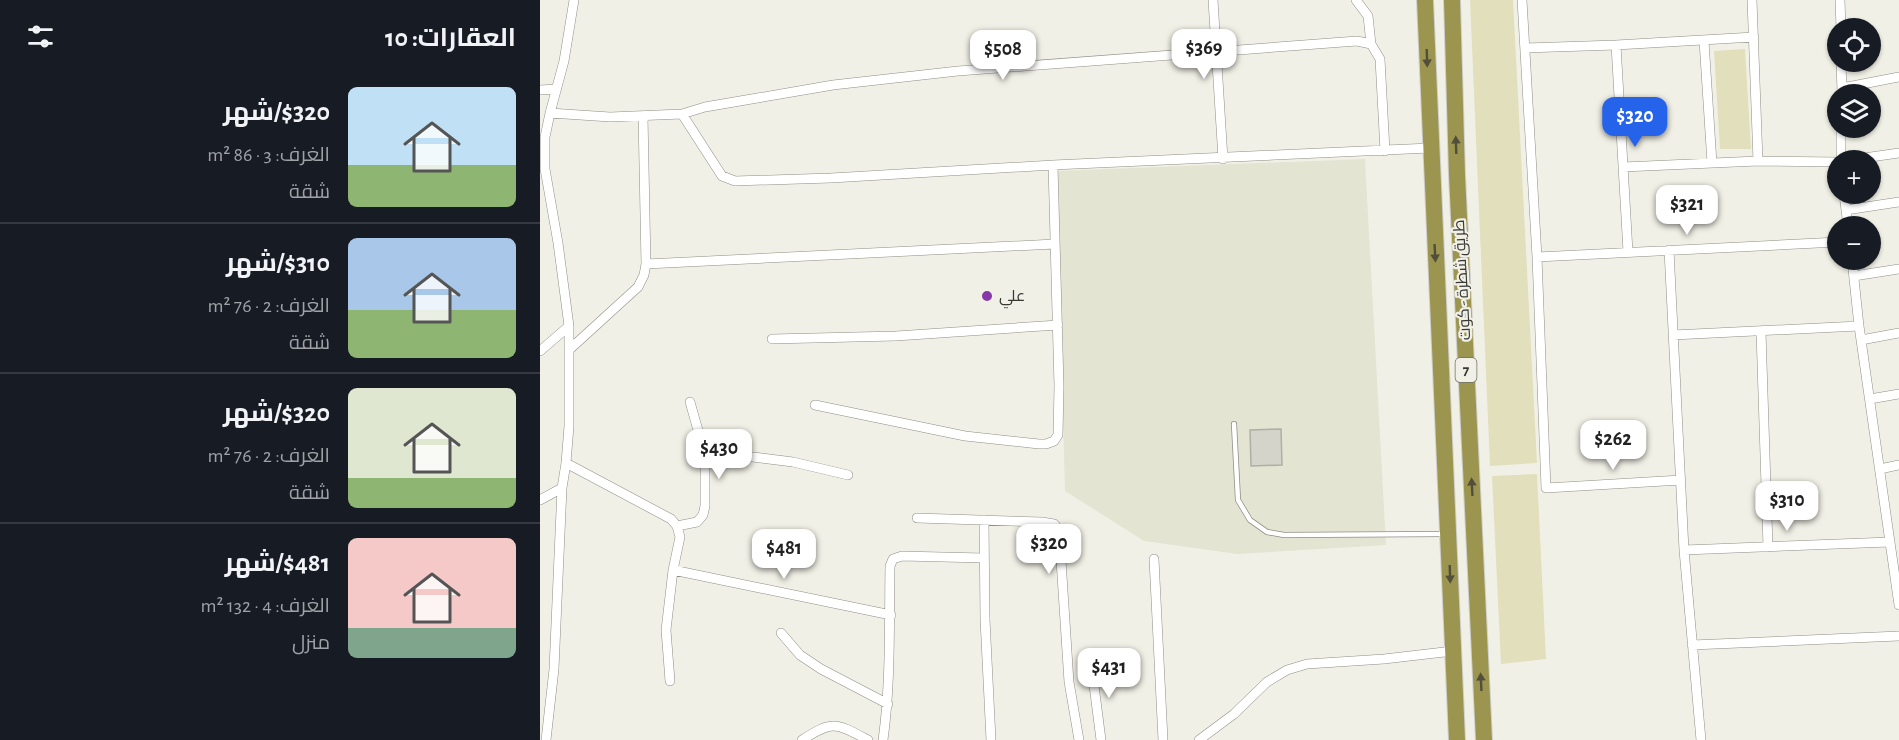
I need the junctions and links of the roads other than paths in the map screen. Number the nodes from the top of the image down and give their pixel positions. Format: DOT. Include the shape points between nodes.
graph roads {
  1 [pos="574,0"];
  2 [pos="1213,0"];
  3 [pos="1356,0"];
  4 [pos="1425,0"];
  5 [pos="1452,0"];
  6 [pos="1522,0"];
  7 [pos="1752,0"];
  8 [pos="1840,0"];
  9 [pos="1841,18"];
  10 [pos="1754,37"];
  11 [pos="1704,40"];
  12 [pos="1371,44"];
  13 [pos="1616,45"];
  14 [pos="1525,48"];
  15 [pos="1216,52"];
  16 [pos="1899,77"];
  17 [pos="1872,84"];
  18 [pos="540,90"];
  19 [pos="556,90"];
  20 [pos="550,113"];
  21 [pos="682,114"];
  22 [pos="643,117"];
  23 [pos="1430,148"];
  24 [pos="1385,151"];
  25 [pos="1899,153"];
  26 [pos="1881,156"];
  27 [pos="1223,159"];
  28 [pos="1758,161"];
  29 [pos="1827,161"];
  30 [pos="1712,163"];
  31 [pos="1053,165"];
  32 [pos="1623,167"];
  33 [pos="1457,175"];
  34 [pos="1432,176"];
  35 [pos="1899,202"];
  36 [pos="1845,204"];
  37 [pos="1846,210"];
  38 [pos="1847,216"];
  39 [pos="1827,243"];
  40 [pos="1055,244"];
  41 [pos="1669,250"];
  42 [pos="1628,252"];
  43 [pos="1537,257"];
  44 [pos="646,264"];
  45 [pos="1899,269"];
  46 [pos="1853,270"];
  47 [pos="1854,276"];
  48 [pos="1058,325"];
  49 [pos="1859,326"];
  50 [pos="569,327"];
  51 [pos="1761,332"];
  52 [pos="1899,333"];
  53 [pos="1673,335"];
  54 [pos="772,339"];
  55 [pos="1861,340"];
  56 [pos="570,349"];
  57 [pos="540,351"];
  58 [pos="1899,394"];
  59 [pos="1870,399"];
  60 [pos="690,402"];
  61 [pos="815,405"];
  62 [pos="1234,424"];
  63 [pos="705,455"];
  64 [pos="566,463"];
  65 [pos="1899,465"];
  66 [pos="1880,469"];
  67 [pos="848,475"];
  68 [pos="1681,480"];
  69 [pos="562,488"];
  70 [pos="540,501"];
  71 [pos="917,518"];
  72 [pos="984,520"];
  73 [pos="677,526"];
  74 [pos="1449,534"];
  75 [pos="1890,542"];
  76 [pos="1768,547"];
  77 [pos="1684,550"];
  78 [pos="984,558"];
  79 [pos="1154,559"];
  80 [pos="673,570"];
  81 [pos="1899,605"];
  82 [pos="891,615"];
  83 [pos="782,633"];
  84 [pos="1899,636"];
  85 [pos="1692,645"];
  86 [pos="1453,651"];
  87 [pos="1091,662"];
  88 [pos="670,681"];
  89 [pos="888,704"];
  90 [pos="546,740"];
  91 [pos="802,740"];
  92 [pos="868,740"];
  93 [pos="883,740"];
  94 [pos="992,740"];
  95 [pos="1079,740"];
  96 [pos="1101,740"];
  97 [pos="1163,740"];
  98 [pos="1199,740"];
  99 [pos="1457,740"];
  100 [pos="1484,740"];
  101 [pos="1701,740"];
  1 -- 19 [label="street"];
  2 -- 15 [label="street"];
  3 -- 12 [label="street" via="1368,16"];
  4 -- 23 [label="highway, طريق شطرة - كوت / 7, one-way"];
  33 -- 5 [label="highway, طريق شطرة - كوت / 7, one-way"];
  6 -- 14 [label="street"];
  7 -- 10 [label="street"];
  8 -- 9 [label="street"];
  10 -- 11 [label="street"];
  10 -- 28 [label="street"];
  11 -- 13 [label="street"];
  11 -- 30 [label="street"];
  12 -- 15 [label="street" via="1357,41"];
  12 -- 24 [label="street" via="1380,59"];
  13 -- 14 [label="street"];
  13 -- 32 [label="street"];
  14 -- 43 [label="street"];
  15 -- 21 [label="street" via="958,71 833,85"];
  15 -- 27 [label="street"];
  16 -- 17 [label="street"];
  18 -- 19 [label="street"];
  19 -- 20 [label="street"];
  20 -- 22 [label="street"];
  20 -- 50 [label="street" via="545,169"];
  21 -- 22 [label="street"];
  21 -- 31 [label="street" via="722,176 735,181"];
  22 -- 44 [label="street"];
  23 -- 24 [label="street"];
  23 -- 34 [label="highway, طريق شطرة - كوت / 7"];
  24 -- 27 [label="street"];
  25 -- 26 [label="street"];
  27 -- 31 [label="street"];
  28 -- 29 [label="street"];
  28 -- 30 [label="street"];
  30 -- 32 [label="street"];
  31 -- 40 [label="street"];
  32 -- 42 [label="street"];
  33 -- 34 [label="highway"];
  100 -- 33 [label="highway, طريق شطرة - كوت / 7, one-way"];
  34 -- 74 [label="highway, طريق شطرة - كوت / 7, one-way"];
  35 -- 37 [label="street"];
  36 -- 37 [label="street"];
  37 -- 38 [label="street"];
  39 -- 41 [label="street"];
  40 -- 44 [label="street"];
  40 -- 48 [label="street"];
  41 -- 42 [label="street"];
  41 -- 53 [label="street"];
  42 -- 43 [label="street"];
  43 -- 68 [label="street" via="1546,488"];
  44 -- 56 [label="street" via="638,287"];
  45 -- 47 [label="street"];
  46 -- 47 [label="street"];
  47 -- 49 [label="street"];
  48 -- 54 [label="street" via="896,336"];
  48 -- 61 [label="street" via="1058,435 1051,443 965,436"];
  49 -- 51 [label="street"];
  49 -- 55 [label="street"];
  50 -- 56 [label="street"];
  50 -- 57 [label="street"];
  51 -- 53 [label="street"];
  51 -- 76 [label="street"];
  52 -- 55 [label="street"];
  53 -- 68 [label="street"];
  55 -- 59 [label="street"];
  56 -- 64 [label="street"];
  58 -- 59 [label="street"];
  59 -- 66 [label="street"];
  60 -- 63 [label="street"];
  62 -- 74 [label="lane" via="1238,500 1250,520 1267,532"];
  63 -- 67 [label="street" via="793,462"];
  63 -- 73 [label="street" via="703,515 697,522"];
  64 -- 69 [label="street"];
  64 -- 73 [label="street" via="671,519"];
  65 -- 66 [label="street"];
  66 -- 75 [label="street"];
  68 -- 77 [label="street"];
  69 -- 70 [label="street"];
  69 -- 90 [label="street" via="554,669"];
  71 -- 72 [label="street"];
  72 -- 78 [label="street"];
  72 -- 95 [label="street" via="1054,524 1059,530 1069,682"];
  73 -- 80 [label="street" via="680,537"];
  74 -- 86 [label="highway, طريق شطرة - كوت / 7, one-way"];
  75 -- 76 [label="street"];
  75 -- 81 [label="street"];
  76 -- 77 [label="street"];
  77 -- 85 [label="street"];
  78 -- 82 [label="street" via="893,559"];
  78 -- 94 [label="street"];
  79 -- 97 [label="street"];
  80 -- 82 [label="street"];
  80 -- 88 [label="street" via="666,630"];
  82 -- 89 [label="street"];
  83 -- 89 [label="street" via="800,655"];
  84 -- 85 [label="street"];
  85 -- 101 [label="street"];
  86 -- 98 [label="street" via="1307,664 1287,670 1267,682"];
  86 -- 99 [label="highway, طريق شطرة - كوت / 7"];
  87 -- 96 [label="street"];
  89 -- 93 [label="street"];
  91 -- 92 [label="street" via="830,725"];
}
